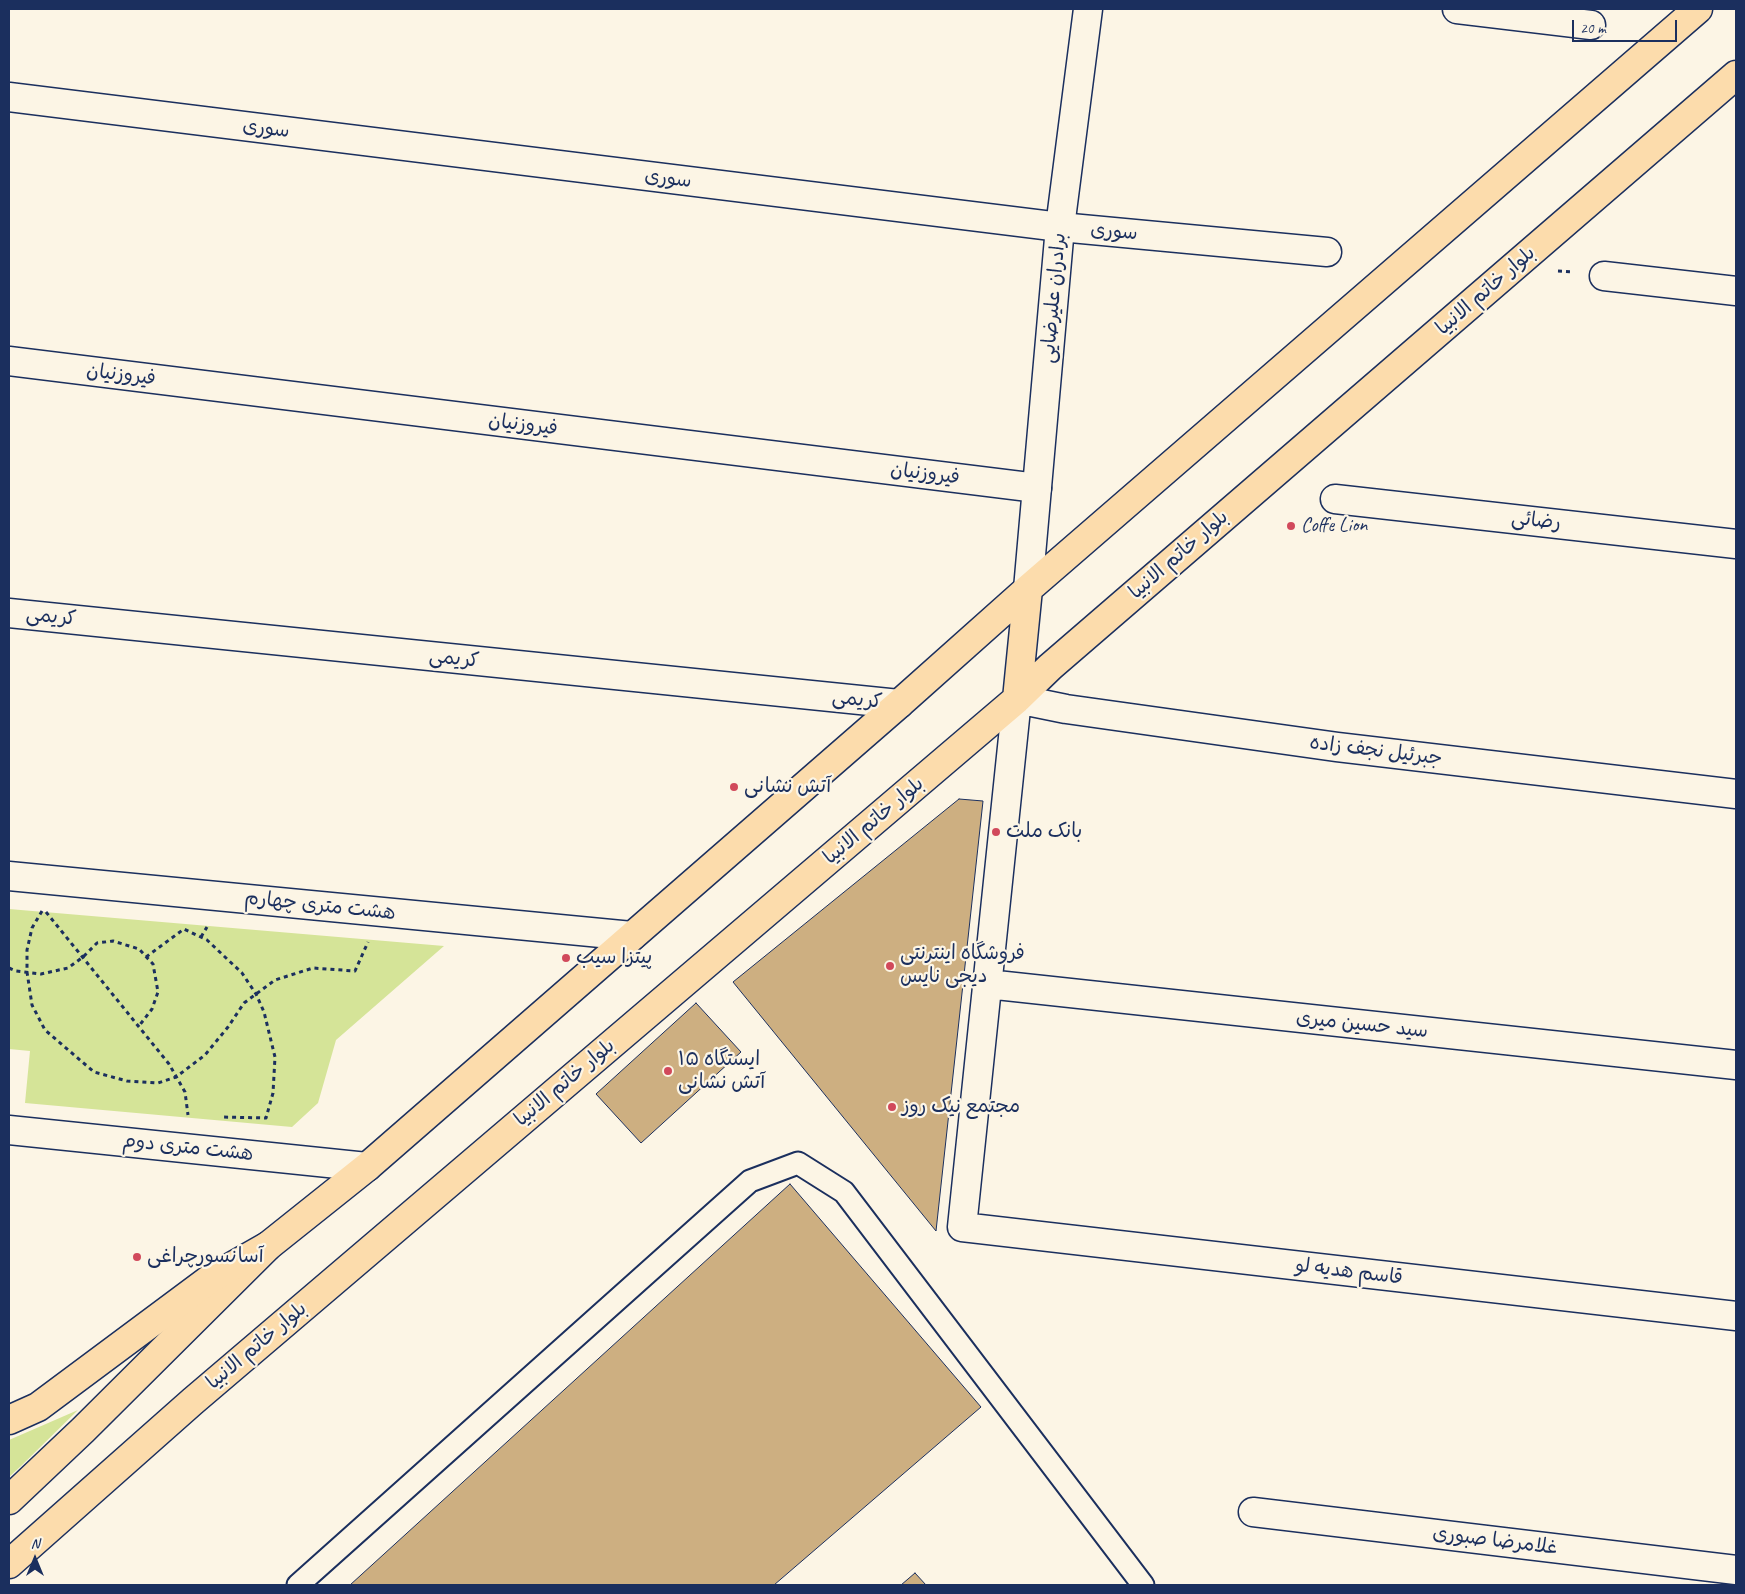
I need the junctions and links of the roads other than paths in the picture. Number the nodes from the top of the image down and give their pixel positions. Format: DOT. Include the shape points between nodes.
graph roads {
  1 [pos="1088,9"];
  2 [pos="1457,9"];
  3 [pos="1698,9"];
  4 [pos="1591,25"];
  5 [pos="1736,75"];
  6 [pos="9,97"];
  7 [pos="1060,227"];
  8 [pos="1327,252"];
  9 [pos="1604,276"];
  10 [pos="1736,290"];
  11 [pos="9,361"];
  12 [pos="1037,488"];
  13 [pos="1335,499"];
  14 [pos="1736,544"];
  15 [pos="1028,588"];
  16 [pos="9,613"];
  17 [pos="1017,699"];
  18 [pos="899,704"];
  19 [pos="1736,794"];
  20 [pos="9,876"];
  21 [pos="632,936"];
  22 [pos="987,984"];
  23 [pos="1736,1066"];
  24 [pos="9,1130"];
  25 [pos="367,1167"];
  26 [pos="268,1246"];
  27 [pos="1736,1316"];
  28 [pos="9,1420"];
  29 [pos="9,1500"];
  30 [pos="1253,1512"];
  31 [pos="9,1564"];
  32 [pos="1736,1570"];
  33 [pos="298,1585"];
  34 [pos="1143,1585"];
  1 -- 7 [label="street, برادران علیرضایی"];
  2 -- 4 [label="street"];
  3 -- 15 [label="main road"];
  5 -- 17 [label="main road, بلوار خاتم الانبیا" via="1058,660"];
  6 -- 7 [label="street, سوری"];
  7 -- 8 [label="street, سوری"];
  7 -- 12 [label="street, برادران علیرضایی"];
  9 -- 10 [label="street"];
  11 -- 12 [label="street, فیروزنیان"];
  12 -- 15 [label="street, برادران علیرضایی"];
  13 -- 14 [label="street, رضائی"];
  15 -- 17 [label="main road"];
  15 -- 18 [label="main road"];
  16 -- 18 [label="street, کریمی"];
  17 -- 19 [label="street, جبرئیل نجف زاده" via="1066,709 1337,747"];
  17 -- 22 [label="street"];
  17 -- 31 [label="main road, بلوار خاتم الانبیا" via="192,1401"];
  18 -- 21 [label="main road"];
  20 -- 21 [label="street, هشت متری چهارم"];
  21 -- 25 [label="main road"];
  22 -- 23 [label="street, سید حسین میری"];
  22 -- 27 [label="street, قاسم هدیه لو" via="962,1227"];
  24 -- 25 [label="street, هشت متری دوم"];
  25 -- 26 [label="main road"];
  26 -- 28 [label="main road" via="210,1280 38,1407"];
  26 -- 29 [label="main road"];
  30 -- 32 [label="street, غلامرضا صبوری"];
  33 -- 34 [label="lane" via="750,1181 798,1163 844,1192"];
}
